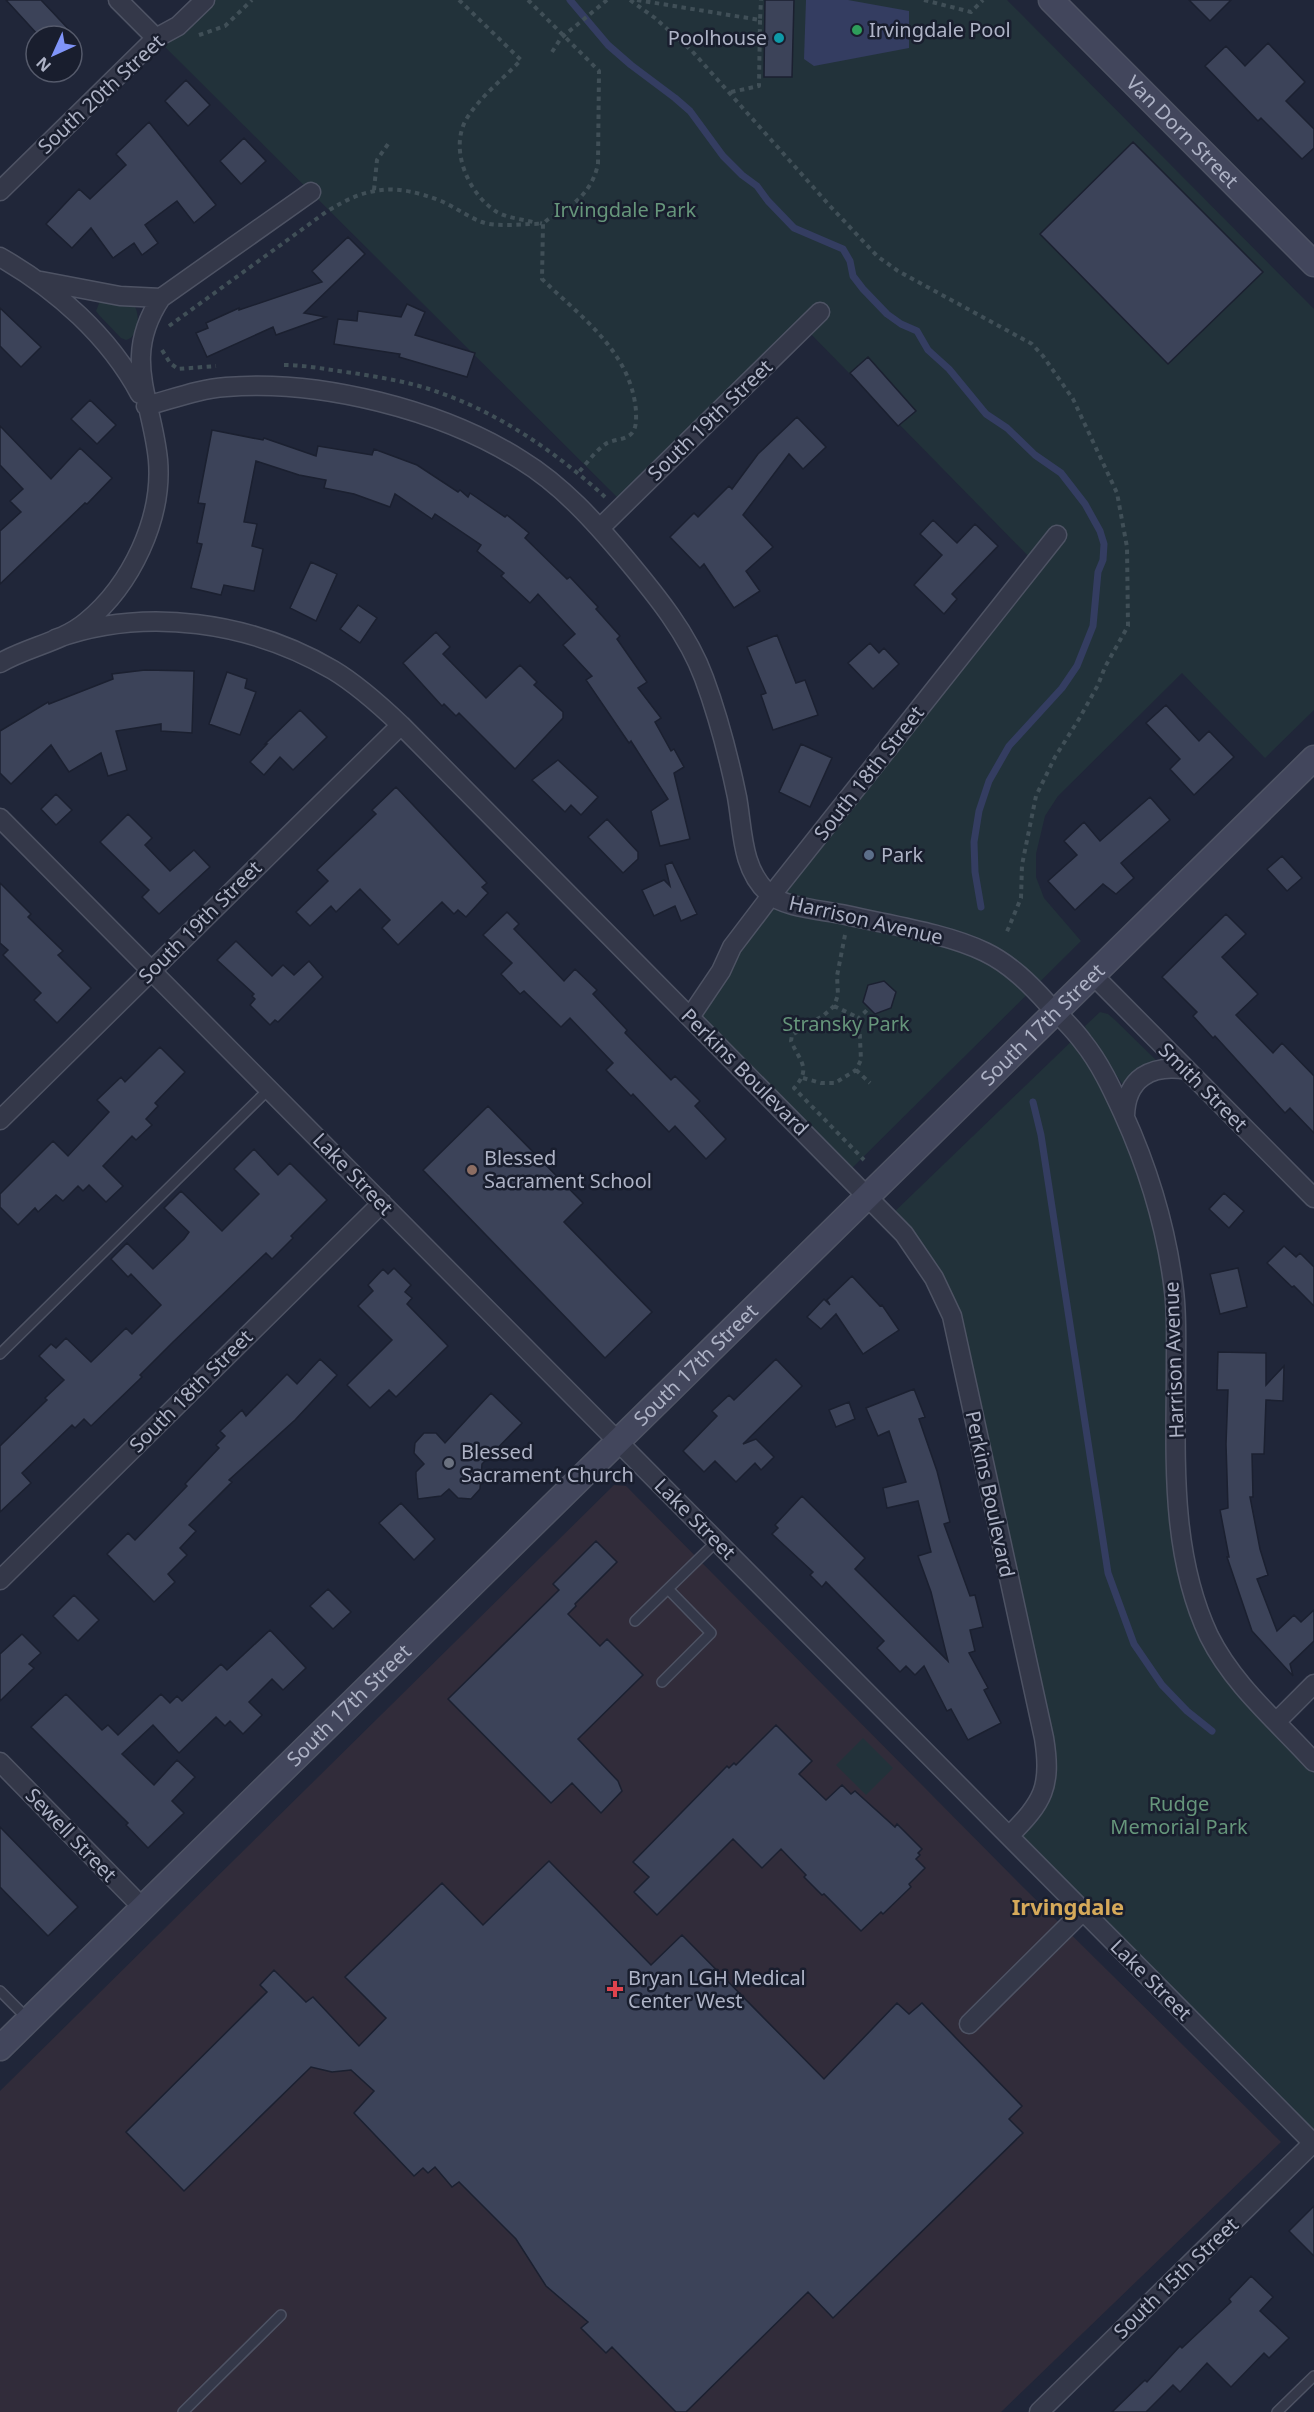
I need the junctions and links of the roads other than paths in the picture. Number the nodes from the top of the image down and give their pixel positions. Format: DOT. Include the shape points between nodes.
graph roads {
  1 [pos="118,0"];
  2 [pos="205,0"];
  3 [pos="1052,0"];
  4 [pos="156,38"];
  5 [pos="0,191"];
  6 [pos="311,192"];
  7 [pos="0,257"];
  8 [pos="1314,264"];
  9 [pos="35,280"];
  10 [pos="161,298"];
  11 [pos="820,312"];
  12 [pos="146,406"];
  13 [pos="600,528"];
  14 [pos="1057,535"];
  15 [pos="55,639"];
  16 [pos="0,663"];
  17 [pos="401,724"];
  18 [pos="1314,758"];
  19 [pos="0,818"];
  20 [pos="770,897"];
  21 [pos="152,971"];
  22 [pos="1093,975"];
  23 [pos="1056,1012"];
  24 [pos="690,1017"];
  25 [pos="1187,1070"];
  26 [pos="269,1089"];
  27 [pos="1125,1116"];
  28 [pos="0,1120"];
  29 [pos="868,1196"];
  30 [pos="1314,1198"];
  31 [pos="382,1203"];
  32 [pos="0,1354"];
  33 [pos="618,1440"];
  34 [pos="717,1541"];
  35 [pos="0,1580"];
  36 [pos="668,1589"];
  37 [pos="635,1621"];
  38 [pos="662,1682"];
  39 [pos="1314,1684"];
  40 [pos="1276,1722"];
  41 [pos="0,1762"];
  42 [pos="1314,1762"];
  43 [pos="1009,1836"];
  44 [pos="142,1907"];
  45 [pos="1083,1911"];
  46 [pos="0,1991"];
  47 [pos="29,2020"];
  48 [pos="969,2024"];
  49 [pos="0,2048"];
  50 [pos="1314,2144"];
  51 [pos="280,2315"];
  52 [pos="1314,2376"];
  53 [pos="183,2412"];
  54 [pos="1039,2412"];
  55 [pos="1277,2412"];
  1 -- 4 [label="street"];
  2 -- 4 [label="street, South 20th Street" via="178,26"];
  3 -- 8 [label="main road, Van Dorn Street"];
  4 -- 5 [label="street, South 20th Street"];
  6 -- 10 [label="street"];
  7 -- 9 [label="street"];
  9 -- 10 [label="street" via="120,297"];
  9 -- 12 [label="street" via="102,339"];
  10 -- 12 [label="street" via="150,313 141,341 140,370"];
  11 -- 13 [label="street, South 19th Street"];
  12 -- 13 [label="street, Harrison Avenue" via="191,392 271,386 330,391 430,416 523,461"];
  12 -- 15 [label="street" via="158,462 152,517 143,544 127,575 106,602 83,624"];
  13 -- 20 [label="street, Harrison Avenue" via="649,587 703,673 737,797 742,843 752,871"];
  14 -- 20 [label="street, South 18th Street"];
  15 -- 16 [label="street"];
  15 -- 17 [label="street, Perkins Boulevard" via="140,622 219,627 300,652 335,671"];
  17 -- 21 [label="street, South 19th Street"];
  17 -- 24 [label="street, Perkins Boulevard"];
  18 -- 22 [label="main road, South 17th Street"];
  19 -- 21 [label="street, Lake Street"];
  20 -- 23 [label="street, Harrison Avenue" via="980,949 1020,975"];
  20 -- 24 [label="street, South 18th Street" via="732,947"];
  21 -- 26 [label="street, Lake Street"];
  21 -- 28 [label="street, South 19th Street"];
  22 -- 23 [label="main road, South 17th Street"];
  22 -- 25 [label="street, Smith Street"];
  23 -- 27 [label="street, Harrison Avenue" via="1098,1062"];
  23 -- 29 [label="main road, South 17th Street"];
  24 -- 29 [label="street, Perkins Boulevard"];
  25 -- 27 [label="street" via="1160,1069 1144,1076 1125,1099"];
  25 -- 30 [label="street, Smith Street"];
  26 -- 31 [label="street, Lake Street"];
  26 -- 32 [label="lane"];
  27 -- 40 [label="street, Harrison Avenue" via="1165,1237 1174,1292 1178,1525 1190,1585 1207,1631 1230,1672"];
  29 -- 33 [label="main road, South 17th Street"];
  29 -- 43 [label="street, Perkins Boulevard" via="920,1255 954,1328 1046,1752 1047,1778 1041,1798"];
  31 -- 33 [label="street, Lake Street"];
  31 -- 35 [label="street, South 18th Street"];
  33 -- 34 [label="street, Lake Street"];
  33 -- 44 [label="main road, South 17th Street"];
  34 -- 36 [label="lane"];
  34 -- 43 [label="street, Lake Street"];
  36 -- 37 [label="lane"];
  36 -- 38 [label="lane" via="711,1633"];
  39 -- 40 [label="street"];
  40 -- 42 [label="street, Harrison Avenue"];
  41 -- 44 [label="street, Sewell Street"];
  43 -- 45 [label="street, Lake Street"];
  44 -- 47 [label="main road, South 17th Street"];
  45 -- 48 [label="street"];
  45 -- 50 [label="street, Lake Street"];
  46 -- 47 [label="lane"];
  47 -- 49 [label="main road, South 17th Street"];
  50 -- 54 [label="street, South 15th Street"];
  51 -- 53 [label="lane"];
  52 -- 55 [label="lane"];
}
